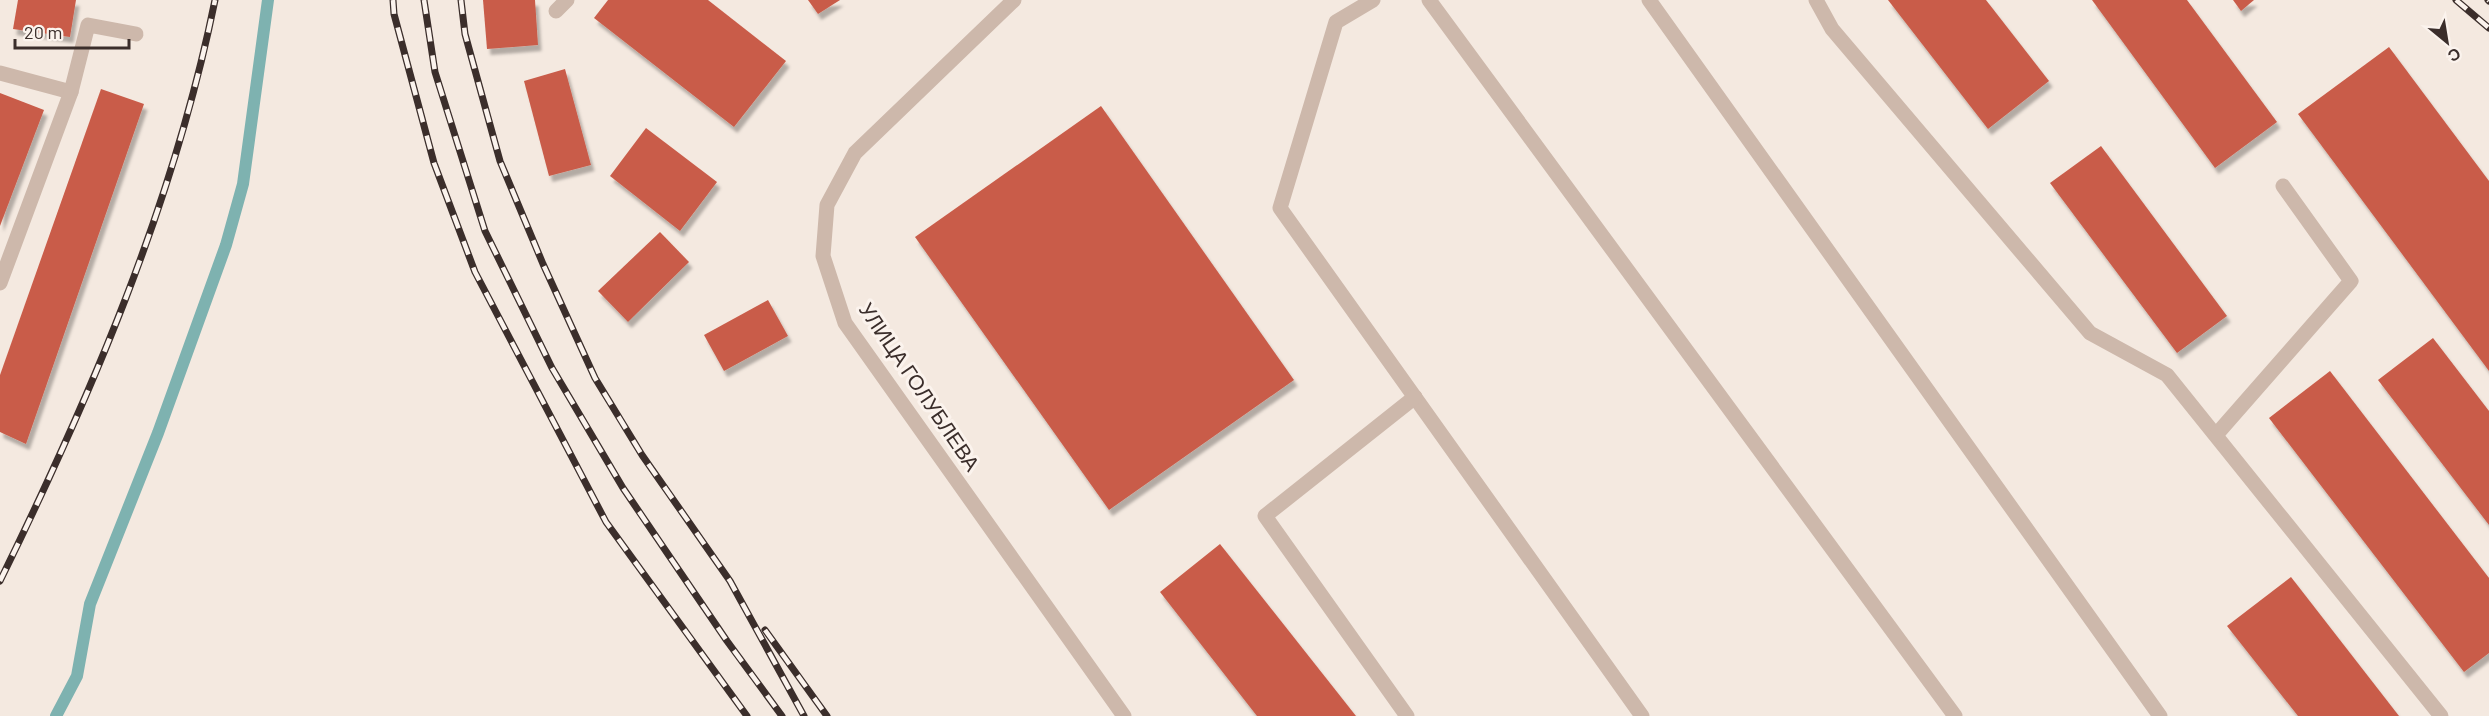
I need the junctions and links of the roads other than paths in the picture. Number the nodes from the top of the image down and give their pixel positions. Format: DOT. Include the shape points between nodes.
graph roads {
  1 [pos="1014,0"];
  2 [pos="1373,0"];
  3 [pos="1429,0"];
  4 [pos="1649,0"];
  5 [pos="1816,0"];
  6 [pos="136,34"];
  7 [pos="0,73"];
  8 [pos="71,92"];
  9 [pos="2283,186"];
  10 [pos="0,283"];
  11 [pos="1414,397"];
  12 [pos="2216,435"];
  13 [pos="1124,716"];
  14 [pos="1407,716"];
  15 [pos="1642,716"];
  16 [pos="1955,716"];
  17 [pos="2160,716"];
  18 [pos="2441,716"];
  1 -- 13 [label="street, УЛИЦА ГОЛУБЛЕВА" via="855,153 827,205 823,256 845,323"];
  2 -- 11 [label="street" via="1336,22 1280,208"];
  3 -- 16 [label="street"];
  4 -- 17 [label="street"];
  5 -- 12 [label="street" via="1832,29 2090,333 2167,375"];
  6 -- 8 [label="street" via="88,25"];
  7 -- 8 [label="street"];
  8 -- 10 [label="street"];
  9 -- 12 [label="street" via="2350,281"];
  11 -- 14 [label="street" via="1265,516"];
  11 -- 15 [label="street"];
  12 -- 18 [label="street"];
}
